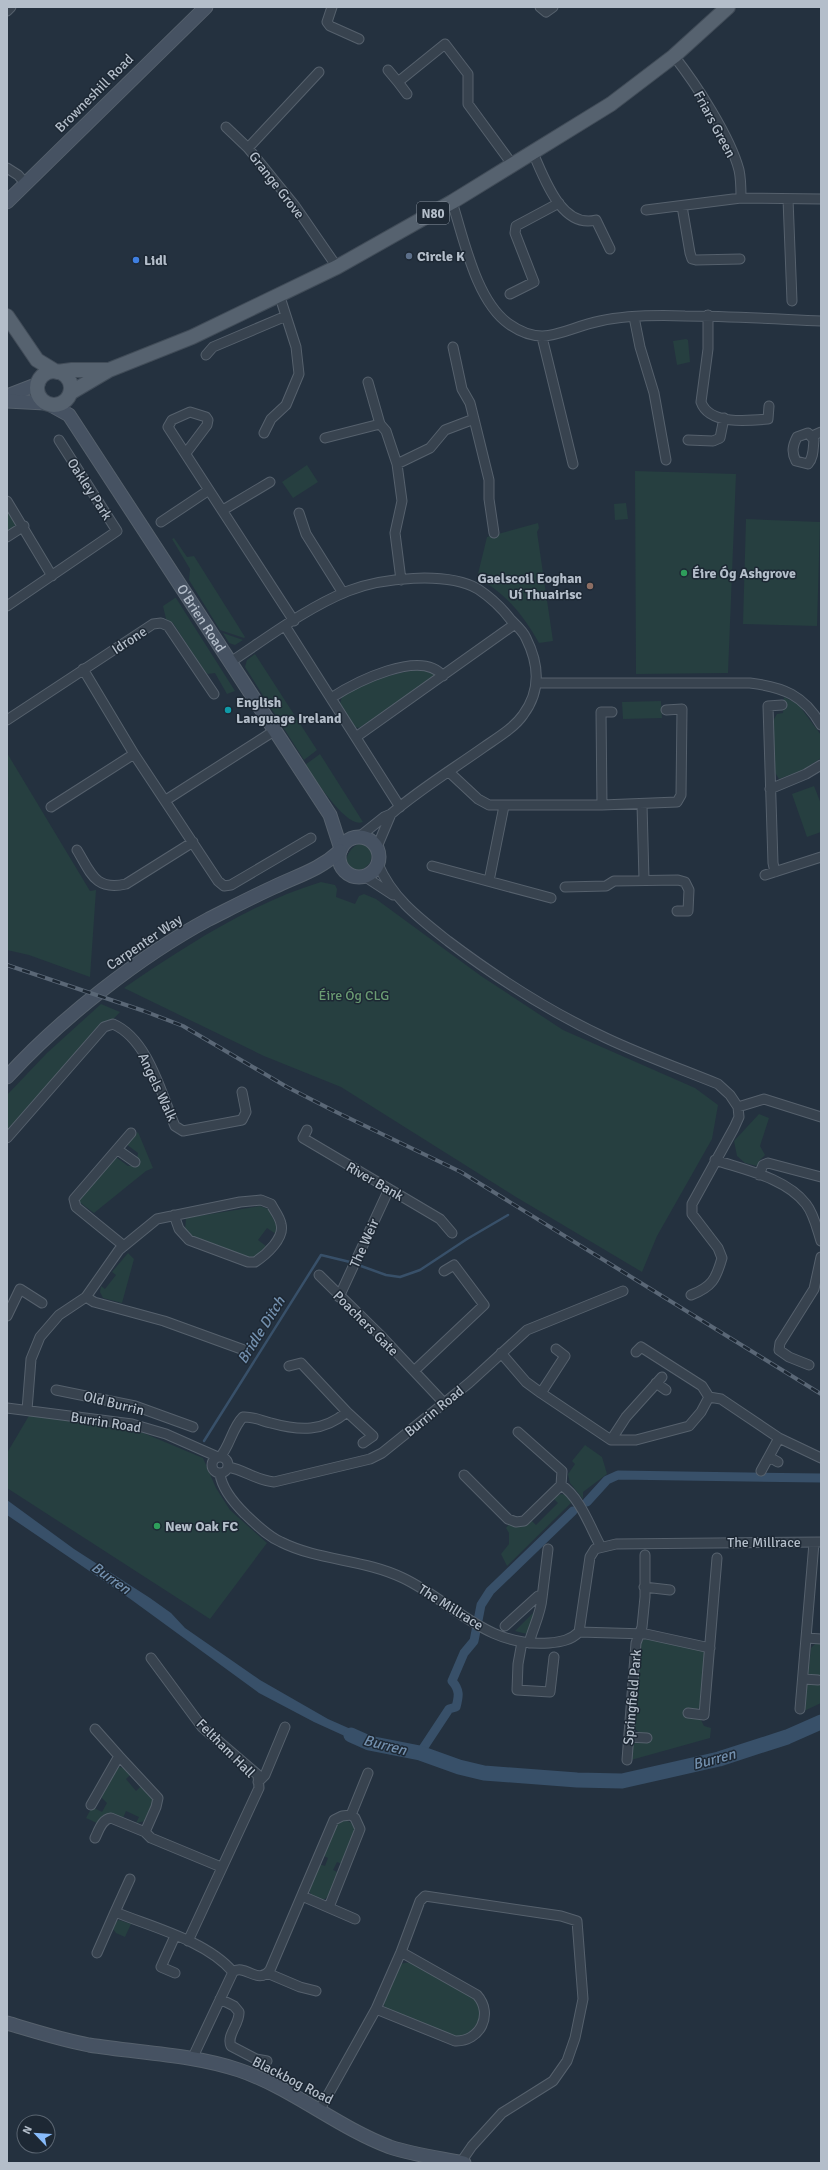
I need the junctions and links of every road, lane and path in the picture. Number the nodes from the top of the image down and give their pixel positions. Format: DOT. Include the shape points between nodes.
graph roads {
  1 [pos="11,7"];
  2 [pos="206,7"];
  3 [pos="332,7"];
  4 [pos="540,7"];
  5 [pos="553,7"];
  6 [pos="728,7"];
  7 [pos="7,11"];
  8 [pos="359,39"];
  9 [pos="674,56"];
  10 [pos="388,70"];
  11 [pos="319,72"];
  12 [pos="398,82"];
  13 [pos="407,94"];
  14 [pos="226,127"];
  15 [pos="248,148"];
  16 [pos="533,153"];
  17 [pos="512,164"];
  18 [pos="7,168"];
  19 [pos="26,184"];
  20 [pos="741,198"];
  21 [pos="788,199"];
  22 [pos="821,199"];
  23 [pos="7,202"];
  24 [pos="452,202"];
  25 [pos="559,203"];
  26 [pos="682,206"];
  27 [pos="646,210"];
  28 [pos="610,249"];
  29 [pos="740,259"];
  30 [pos="337,267"];
  31 [pos="279,294"];
  32 [pos="510,294"];
  33 [pos="792,301"];
  34 [pos="708,315"];
  35 [pos="7,316"];
  36 [pos="286,316"];
  37 [pos="634,317"];
  38 [pos="821,321"];
  39 [pos="542,337"];
  40 [pos="453,346"];
  41 [pos="206,355"];
  42 [pos="37,360"];
  43 [pos="109,370"];
  44 [pos="56,372"];
  45 [pos="368,382"];
  46 [pos="38,383"];
  47 [pos="70,394"];
  48 [pos="7,396"];
  49 [pos="7,401"];
  50 [pos="48,404"];
  51 [pos="769,406"];
  52 [pos="69,415"];
  53 [pos="724,418"];
  54 [pos="474,419"];
  55 [pos="380,424"];
  56 [pos="821,432"];
  57 [pos="264,433"];
  58 [pos="812,436"];
  59 [pos="325,438"];
  60 [pos="59,440"];
  61 [pos="688,440"];
  62 [pos="186,453"];
  63 [pos="666,460"];
  64 [pos="397,464"];
  65 [pos="573,464"];
  66 [pos="270,482"];
  67 [pos="209,490"];
  68 [pos="7,501"];
  69 [pos="223,510"];
  70 [pos="299,513"];
  71 [pos="160,522"];
  72 [pos="24,526"];
  73 [pos="494,533"];
  74 [pos="7,538"];
  75 [pos="52,576"];
  76 [pos="401,580"];
  77 [pos="343,593"];
  78 [pos="7,606"];
  79 [pos="294,621"];
  80 [pos="515,624"];
  81 [pos="285,626"];
  82 [pos="229,663"];
  83 [pos="83,669"];
  84 [pos="443,676"];
  85 [pos="537,683"];
  86 [pos="214,694"];
  87 [pos="331,698"];
  88 [pos="782,705"];
  89 [pos="666,710"];
  90 [pos="612,712"];
  91 [pos="7,720"];
  92 [pos="821,725"];
  93 [pos="274,731"];
  94 [pos="356,737"];
  95 [pos="134,754"];
  96 [pos="821,765"];
  97 [pos="449,772"];
  98 [pos="770,789"];
  99 [pos="166,800"];
  100 [pos="678,800"];
  101 [pos="642,804"];
  102 [pos="602,805"];
  103 [pos="686,805"];
  104 [pos="504,806"];
  105 [pos="51,807"];
  106 [pos="400,807"];
  107 [pos="391,814"];
  108 [pos="333,822"];
  109 [pos="358,837"];
  110 [pos="311,838"];
  111 [pos="192,842"];
  112 [pos="377,848"];
  113 [pos="77,850"];
  114 [pos="340,850"];
  115 [pos="821,857"];
  116 [pos="378,864"];
  117 [pos="432,866"];
  118 [pos="321,867"];
  119 [pos="775,872"];
  120 [pos="347,873"];
  121 [pos="765,875"];
  122 [pos="364,876"];
  123 [pos="644,880"];
  124 [pos="489,881"];
  125 [pos="565,887"];
  126 [pos="551,898"];
  127 [pos="400,899"];
  128 [pos="677,911"];
  129 [pos="7,1077"];
  130 [pos="242,1092"];
  131 [pos="738,1107"];
  132 [pos="821,1117"];
  133 [pos="307,1130"];
  134 [pos="131,1134"];
  135 [pos="7,1138"];
  136 [pos="118,1150"];
  137 [pos="715,1160"];
  138 [pos="135,1162"];
  139 [pos="759,1175"];
  140 [pos="821,1177"];
  141 [pos="389,1190"];
  142 [pos="174,1215"];
  143 [pos="452,1233"];
  144 [pos="821,1241"];
  145 [pos="124,1246"];
  146 [pos="821,1257"];
  147 [pos="444,1271"];
  148 [pos="319,1275"];
  149 [pos="623,1291"];
  150 [pos="691,1295"];
  151 [pos="86,1297"];
  152 [pos="340,1297"];
  153 [pos="42,1303"];
  154 [pos="7,1316"];
  155 [pos="556,1349"];
  156 [pos="244,1350"];
  157 [pos="636,1352"];
  158 [pos="501,1353"];
  159 [pos="809,1365"];
  160 [pos="289,1366"];
  161 [pos="414,1370"];
  162 [pos="56,1390"];
  163 [pos="666,1390"];
  164 [pos="540,1393"];
  165 [pos="709,1397"];
  166 [pos="444,1404"];
  167 [pos="135,1406"];
  168 [pos="7,1408"];
  169 [pos="27,1410"];
  170 [pos="347,1412"];
  171 [pos="132,1424"];
  172 [pos="193,1427"];
  173 [pos="518,1432"];
  174 [pos="779,1438"];
  175 [pos="611,1440"];
  176 [pos="363,1443"];
  177 [pos="769,1457"];
  178 [pos="821,1458"];
  179 [pos="221,1459"];
  180 [pos="778,1462"];
  181 [pos="761,1471"];
  182 [pos="464,1475"];
  183 [pos="561,1485"];
  184 [pos="818,1542"];
  185 [pos="601,1546"];
  186 [pos="548,1549"];
  187 [pos="645,1555"];
  188 [pos="716,1558"];
  189 [pos="644,1587"];
  190 [pos="670,1590"];
  191 [pos="542,1598"];
  192 [pos="505,1626"];
  193 [pos="580,1632"];
  194 [pos="639,1634"];
  195 [pos="807,1638"];
  196 [pos="821,1639"];
  197 [pos="526,1642"];
  198 [pos="710,1648"];
  199 [pos="554,1657"];
  200 [pos="151,1658"];
  201 [pos="804,1679"];
  202 [pos="818,1680"];
  203 [pos="800,1709"];
  204 [pos="688,1713"];
  205 [pos="285,1727"];
  206 [pos="95,1729"];
  207 [pos="629,1737"];
  208 [pos="647,1738"];
  209 [pos="119,1756"];
  210 [pos="627,1760"];
  211 [pos="368,1773"];
  212 [pos="258,1782"];
  213 [pos="91,1805"];
  214 [pos="351,1815"];
  215 [pos="145,1832"];
  216 [pos="95,1838"];
  217 [pos="221,1867"];
  218 [pos="130,1879"];
  219 [pos="302,1896"];
  220 [pos="329,1907"];
  221 [pos="115,1912"];
  222 [pos="355,1919"];
  223 [pos="175,1936"];
  224 [pos="188,1941"];
  225 [pos="97,1952"];
  226 [pos="401,1952"];
  227 [pos="233,1972"];
  228 [pos="175,1973"];
  229 [pos="267,1973"];
  230 [pos="316,1991"];
  231 [pos="220,2000"];
  232 [pos="376,2009"];
  233 [pos="7,2024"];
  234 [pos="192,2059"];
  235 [pos="268,2062"];
  236 [pos="319,2111"];
  237 [pos="463,2163"];
  1 -- 7 [label="street"];
  2 -- 19 [label="street, Browneshill Road"];
  3 -- 8 [label="street" via="326,22"];
  4 -- 5 [label="street" via="546,12"];
  6 -- 9 [label="main road, N80"];
  9 -- 16 [label="main road, N80" via="611,104"];
  9 -- 20 [label="street, Friars Green" via="714,117 728,146 739,171"];
  10 -- 12 [label="street"];
  11 -- 15 [label="street, Grange Grove"];
  12 -- 13 [label="street"];
  12 -- 17 [label="street" via="445,44 468,74 468,104"];
  14 -- 15 [label="street"];
  15 -- 30 [label="street, Grange Grove" via="295,206"];
  16 -- 17 [label="main road, N80"];
  16 -- 25 [label="street" via="552,197"];
  17 -- 24 [label="main road, N80"];
  18 -- 19 [label="street"];
  19 -- 23 [label="street, Browneshill Road"];
  20 -- 21 [label="street"];
  20 -- 26 [label="street"];
  21 -- 22 [label="street"];
  21 -- 33 [label="street"];
  24 -- 30 [label="main road, N80"];
  24 -- 39 [label="street" via="484,295 495,311 518,330"];
  25 -- 28 [label="street" via="573,217 586,223 596,220"];
  25 -- 32 [label="street" via="516,226 514,233 534,282"];
  26 -- 27 [label="street"];
  26 -- 29 [label="street" via="692,259"];
  30 -- 31 [label="main road, N80"];
  31 -- 36 [label="street"];
  31 -- 43 [label="main road, N80" via="192,337"];
  34 -- 37 [label="street"];
  34 -- 38 [label="street"];
  34 -- 53 [label="street" via="708,356 701,402 707,413"];
  35 -- 42 [label="main road"];
  36 -- 41 [label="street" via="213,347"];
  36 -- 57 [label="street" via="296,347 299,374 286,405 271,420"];
  37 -- 39 [label="street" via="600,321"];
  37 -- 63 [label="street" via="654,393"];
  39 -- 65 [label="street"];
  40 -- 54 [label="street" via="462,389 470,403"];
  42 -- 44 [label="main road"];
  42 -- 46 [label="main road"];
  43 -- 44 [label="main road, N80"];
  43 -- 47 [label="main road, N80"];
  44 -- 46 [label="main road, N80" via="46,374"];
  44 -- 47 [label="main road" via="68,379"];
  45 -- 55 [label="street"];
  46 -- 48 [label="street"];
  46 -- 50 [label="main road" via="38,394"];
  47 -- 50 [label="main road, N80" via="62,404"];
  47 -- 52 [label="street"];
  49 -- 50 [label="street"];
  50 -- 52 [label="street, O'Brien Road"];
  51 -- 53 [label="street" via="768,419"];
  52 -- 82 [label="street, O'Brien Road"];
  53 -- 61 [label="street" via="720,438 713,441"];
  54 -- 64 [label="street" via="445,430 430,448"];
  54 -- 73 [label="street" via="489,480"];
  55 -- 59 [label="street"];
  55 -- 64 [label="street" via="386,431"];
  56 -- 58 [label="street"];
  60 -- 75 [label="street, Oakley Park" via="117,531"];
  62 -- 62 [label="street" via="208,420 190,412 172,420 168,427"];
  62 -- 67 [label="street"];
  64 -- 76 [label="street" via="402,501 395,534"];
  66 -- 69 [label="street"];
  67 -- 69 [label="street"];
  67 -- 71 [label="street"];
  68 -- 72 [label="street"];
  69 -- 79 [label="street"];
  70 -- 77 [label="street" via="306,534"];
  72 -- 74 [label="street"];
  72 -- 75 [label="street"];
  75 -- 78 [label="street, Oakley Park"];
  76 -- 77 [label="street"];
  76 -- 80 [label="street" via="448,580 477,589 499,606"];
  77 -- 79 [label="street"];
  79 -- 81 [label="street"];
  80 -- 84 [label="street"];
  80 -- 85 [label="street" via="525,636 534,657"];
  81 -- 82 [label="street"];
  81 -- 87 [label="street"];
  82 -- 93 [label="street, O'Brien Road"];
  83 -- 86 [label="street, Idrone" via="153,624 161,623 168,626"];
  83 -- 91 [label="street, Idrone"];
  83 -- 95 [label="street"];
  84 -- 87 [label="street" via="439,670 427,665 408,667 377,674 355,683"];
  84 -- 94 [label="street"];
  85 -- 92 [label="street" via="750,683 772,686 797,696 811,709"];
  85 -- 97 [label="street" via="530,703 515,724"];
  87 -- 94 [label="street"];
  88 -- 98 [label="street" via="768,706"];
  89 -- 100 [label="street" via="682,709 681,795"];
  90 -- 102 [label="street" via="601,712"];
  93 -- 99 [label="street"];
  93 -- 108 [label="street, O'Brien Road"];
  94 -- 106 [label="street"];
  95 -- 99 [label="street"];
  95 -- 105 [label="street"];
  96 -- 98 [label="street"];
  97 -- 104 [label="street" via="478,799 489,805"];
  97 -- 106 [label="street"];
  98 -- 119 [label="street"];
  99 -- 111 [label="street"];
  100 -- 101 [label="street" via="672,803"];
  100 -- 103 [label="street"];
  101 -- 102 [label="street"];
  101 -- 123 [label="street"];
  102 -- 104 [label="street"];
  104 -- 124 [label="street"];
  106 -- 107 [label="street"];
  107 -- 109 [label="street"];
  107 -- 112 [label="street"];
  108 -- 109 [label="street, O'Brien Road"];
  108 -- 114 [label="street, O'Brien Road"];
  109 -- 112 [label="street" via="369,840"];
  109 -- 114 [label="street" via="348,841"];
  110 -- 111 [label="street" via="231,885 224,886"];
  111 -- 113 [label="street" via="126,884 114,887 105,886 94,879"];
  112 -- 116 [label="street"];
  114 -- 118 [label="street, Carpenter Way"];
  114 -- 120 [label="street" via="341,866"];
  115 -- 119 [label="street"];
  116 -- 122 [label="street" via="373,872"];
  116 -- 127 [label="street" via="386,882"];
  117 -- 124 [label="street"];
  118 -- 120 [label="street"];
  118 -- 129 [label="street, Carpenter Way" via="238,904 202,923 142,961 80,1009"];
  119 -- 121 [label="street"];
  120 -- 122 [label="street"];
  122 -- 127 [label="street"];
  123 -- 125 [label="street" via="614,881 606,886"];
  123 -- 128 [label="street" via="685,882 689,890 688,911"];
  124 -- 126 [label="street"];
  127 -- 131 [label="street" via="468,956 534,999 606,1038 718,1084"];
  130 -- 135 [label="street, Angels Walk" via="246,1112 242,1120 183,1131 176,1126 144,1052 128,1033 113,1024 104,1027"];
  131 -- 132 [label="street" via="764,1099"];
  131 -- 137 [label="street" via="739,1117"];
  133 -- 141 [label="street, River Bank" via="303,1138"];
  134 -- 136 [label="street"];
  136 -- 138 [label="street"];
  136 -- 145 [label="street" via="74,1199 76,1207"];
  137 -- 139 [label="street"];
  137 -- 150 [label="street" via="692,1204 692,1214 718,1248 722,1258 718,1272 706,1289"];
  139 -- 140 [label="street" via="763,1165 768,1163"];
  139 -- 144 [label="street" via="794,1192 807,1205"];
  141 -- 143 [label="street, River Bank" via="440,1219"];
  141 -- 152 [label="street, The Weir"];
  142 -- 142 [label="street" via="261,1200 271,1204 282,1224 280,1234 271,1247 255,1262 248,1262 189,1240 179,1229"];
  142 -- 145 [label="street" via="157,1220"];
  145 -- 151 [label="street"];
  146 -- 159 [label="street" via="814,1289 780,1343 779,1350"];
  147 -- 161 [label="street" via="454,1266 484,1305"];
  148 -- 152 [label="street, Poachers Gate"];
  149 -- 158 [label="street, Burrin Road" via="527,1330"];
  151 -- 156 [label="street" via="94,1302 164,1321"];
  151 -- 169 [label="street" via="59,1315 40,1337 30,1359"];
  152 -- 161 [label="street, Poachers Gate"];
  153 -- 154 [label="street" via="20,1289"];
  155 -- 164 [label="street" via="565,1356"];
  157 -- 165 [label="street" via="641,1347 702,1386"];
  158 -- 164 [label="street" via="526,1382"];
  158 -- 166 [label="street, Burrin Road"];
  160 -- 170 [label="street" via="301,1363"];
  161 -- 166 [label="street, Poachers Gate"];
  162 -- 167 [label="street, Old Burrin"];
  163 -- 175 [label="street" via="659,1380 626,1416"];
  164 -- 175 [label="street"];
  165 -- 174 [label="street" via="722,1399"];
  165 -- 175 [label="street" via="689,1426 636,1440"];
  166 -- 179 [label="street, Burrin Road" via="382,1454 370,1459 274,1482 261,1480"];
  167 -- 171 [label="street"];
  167 -- 172 [label="street, Old Burrin"];
  168 -- 169 [label="street, Burrin Road"];
  169 -- 171 [label="street, Burrin Road"];
  170 -- 176 [label="street" via="373,1436"];
  170 -- 179 [label="street" via="334,1422 300,1429 243,1417"];
  171 -- 179 [label="street, Burrin Road" via="166,1434"];
  173 -- 183 [label="street" via="562,1471"];
  174 -- 177 [label="street"];
  174 -- 178 [label="street"];
  177 -- 180 [label="street"];
  177 -- 181 [label="street"];
  179 -- 197 [label="street, The Millrace" via="225,1472 220,1474 234,1502 273,1538 308,1553 369,1566 402,1577 430,1593 476,1626"];
  182 -- 183 [label="street" via="508,1519 516,1522 524,1521"];
  183 -- 185 [label="street" via="577,1503"];
  184 -- 185 [label="street, The Millrace"];
  184 -- 195 [label="street, The Millrace"];
  185 -- 193 [label="street" via="590,1556"];
  186 -- 191 [label="street"];
  187 -- 189 [label="street, Springfield Park"];
  188 -- 198 [label="street"];
  189 -- 190 [label="street"];
  189 -- 194 [label="street, Springfield Park" via="642,1627"];
  191 -- 192 [label="street" via="538,1596"];
  191 -- 197 [label="street" via="542,1607"];
  193 -- 194 [label="street, Springfield Park"];
  193 -- 197 [label="street, The Millrace" via="574,1638 565,1640"];
  194 -- 198 [label="street, Springfield Park"];
  194 -- 207 [label="street, Springfield Park" via="636,1644"];
  195 -- 196 [label="street"];
  195 -- 201 [label="street, The Millrace"];
  197 -- 199 [label="street" via="518,1664 517,1690 550,1692 547,1670"];
  198 -- 204 [label="street" via="704,1714"];
  200 -- 212 [label="street, Feltham Hall" via="202,1727 258,1775"];
  201 -- 202 [label="street"];
  201 -- 203 [label="street, The Millrace"];
  205 -- 212 [label="street" via="264,1775"];
  206 -- 209 [label="street"];
  207 -- 208 [label="street"];
  207 -- 210 [label="street, Springfield Park"];
  209 -- 213 [label="street"];
  209 -- 215 [label="street" via="158,1798"];
  211 -- 214 [label="street"];
  212 -- 217 [label="street, Feltham Hall" via="259,1788"];
  214 -- 219 [label="street" via="334,1820"];
  214 -- 220 [label="street" via="360,1830"];
  215 -- 216 [label="street" via="107,1818"];
  215 -- 217 [label="street" via="151,1838"];
  217 -- 224 [label="street, Feltham Hall"];
  218 -- 221 [label="street"];
  219 -- 220 [label="street"];
  219 -- 229 [label="street"];
  220 -- 222 [label="street"];
  221 -- 223 [label="street"];
  221 -- 225 [label="street"];
  223 -- 224 [label="street"];
  223 -- 228 [label="street" via="161,1967"];
  224 -- 227 [label="street" via="219,1957"];
  226 -- 232 [label="street"];
  226 -- 232 [label="street" via="477,1995 483,2002 486,2012 484,2021 479,2031 463,2042"];
  226 -- 237 [label="street" via="420,1901 425,1896 560,1916 577,1921 583,1999 567,2061 553,2081 502,2113 472,2146"];
  227 -- 229 [label="street" via="240,1970 257,1977"];
  227 -- 231 [label="street"];
  229 -- 230 [label="street"];
  231 -- 234 [label="street"];
  231 -- 235 [label="street" via="234,2006 239,2012 230,2039 231,2046 256,2060"];
  232 -- 236 [label="street"];
  233 -- 234 [label="street, Blackbog Road" via="88,2045"];
  234 -- 236 [label="street, Blackbog Road" via="257,2076"];
  236 -- 237 [label="street, Blackbog Road" via="389,2146 423,2156"];
}
